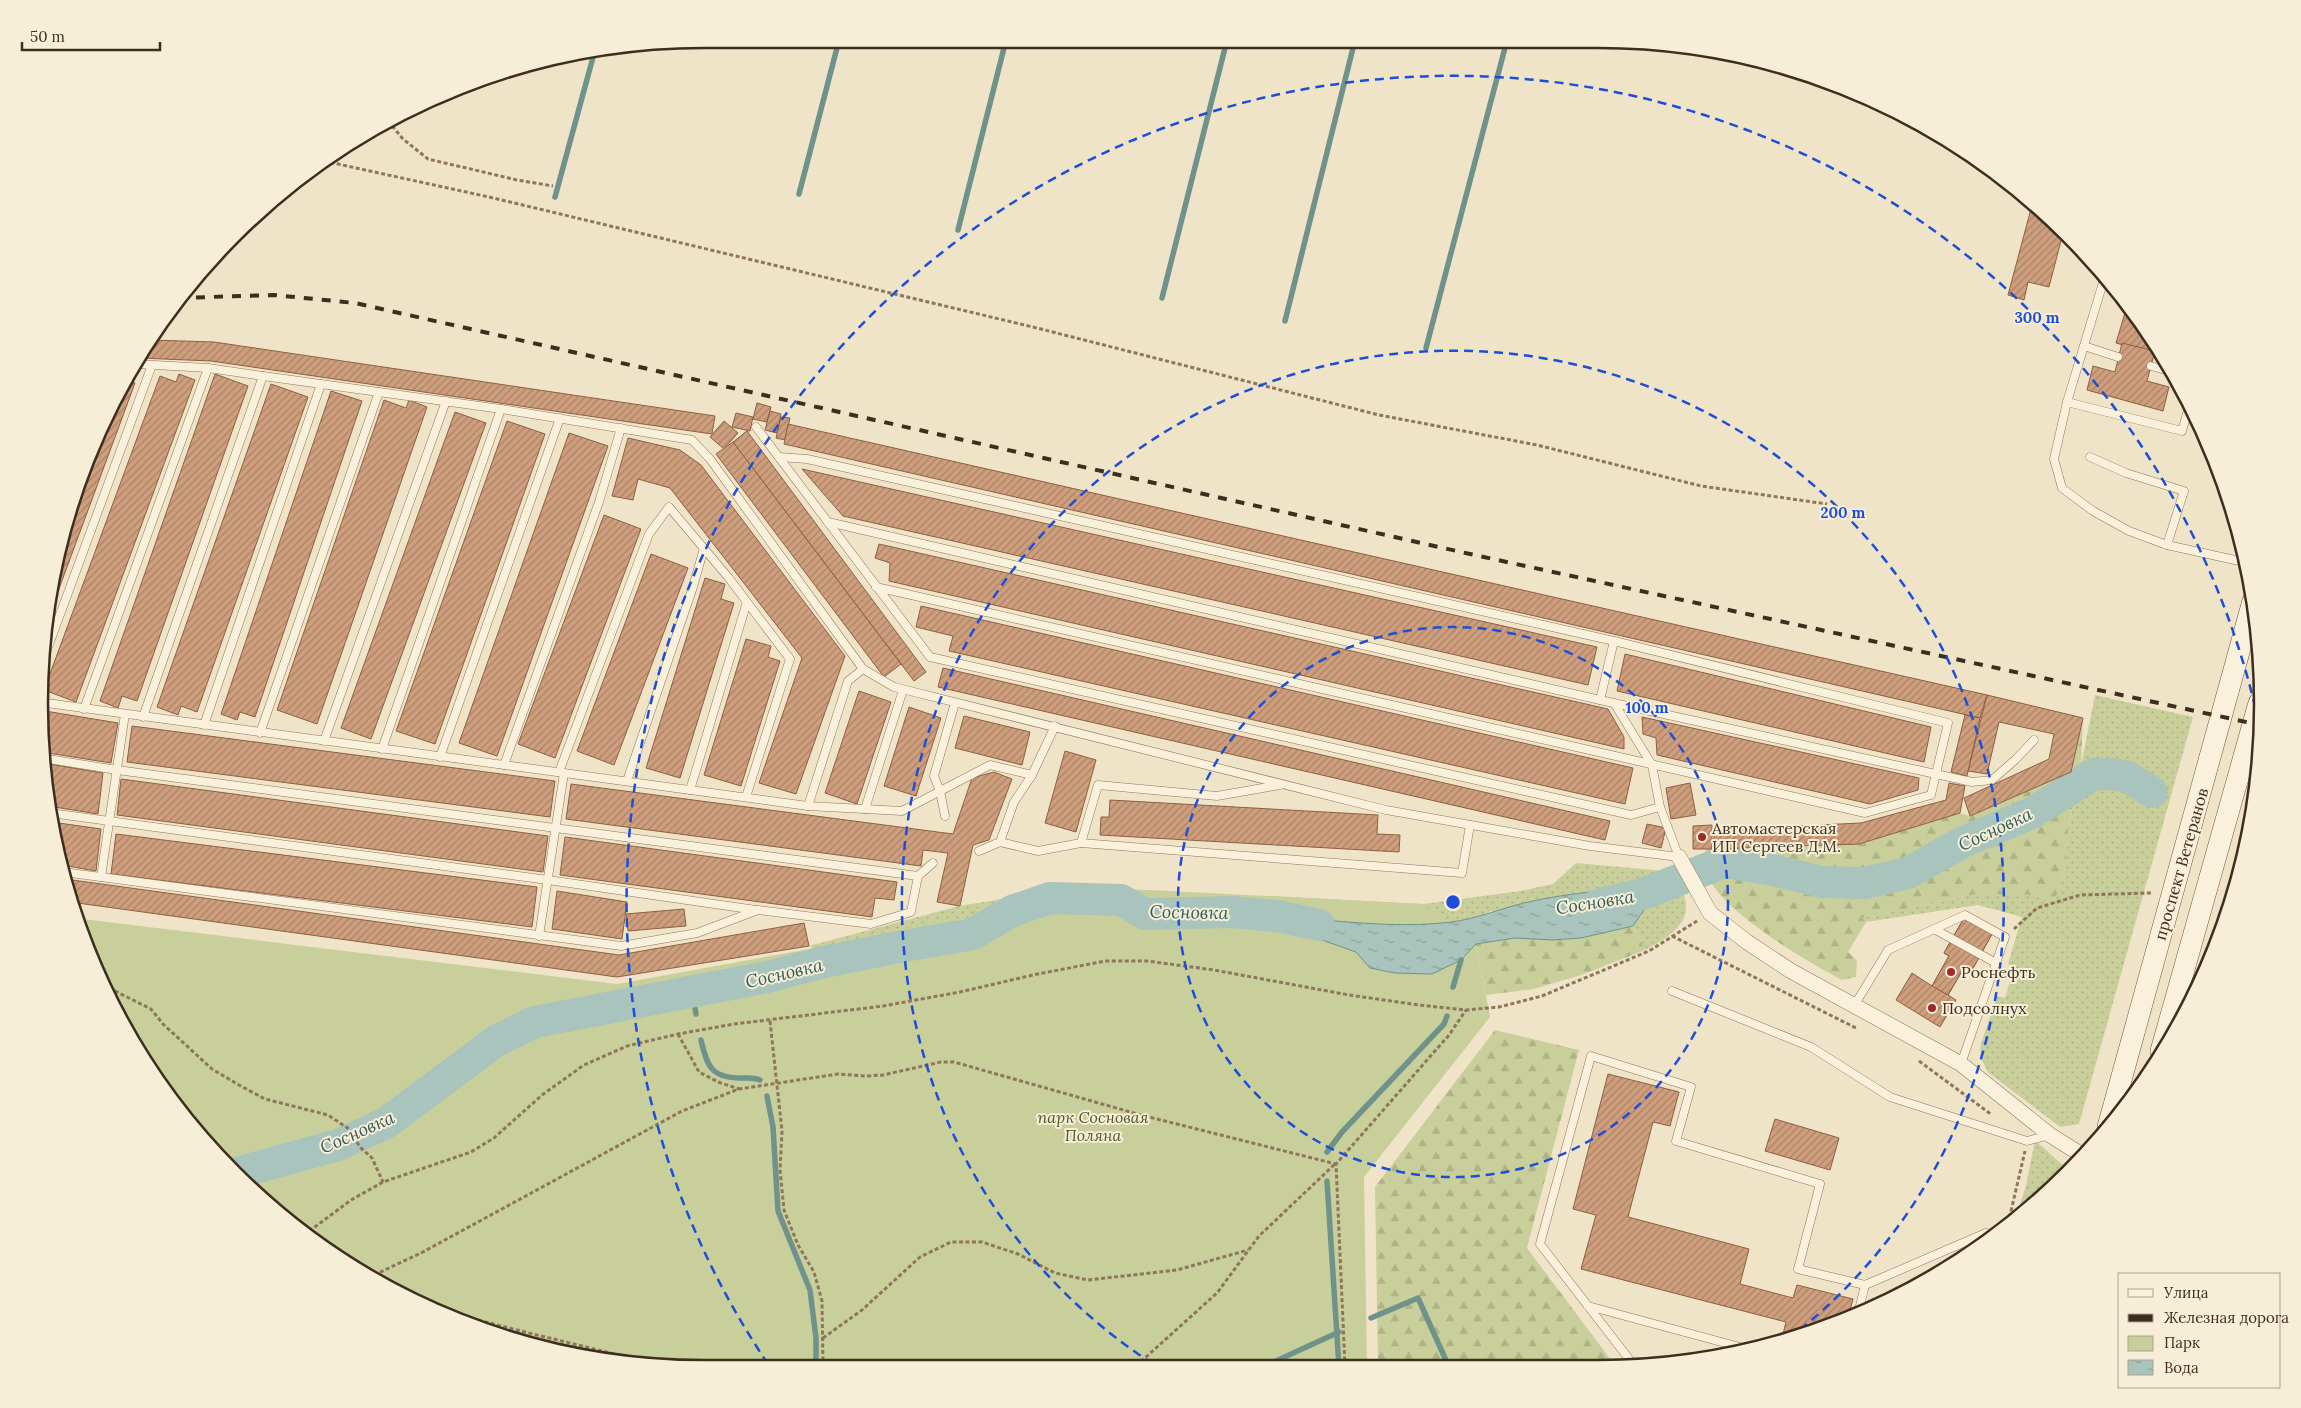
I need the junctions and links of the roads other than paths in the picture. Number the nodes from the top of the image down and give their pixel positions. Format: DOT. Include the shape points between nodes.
graph roads {
  1 [pos="2102,285"];
  2 [pos="2084,346"];
  3 [pos="2118,357"];
  4 [pos="142,364"];
  5 [pos="152,365"];
  6 [pos="2151,366"];
  7 [pos="208,368"];
  8 [pos="2162,369"];
  9 [pos="263,376"];
  10 [pos="321,384"];
  11 [pos="379,392"];
  12 [pos="446,402"];
  13 [pos="2067,402"];
  14 [pos="501,409"];
  15 [pos="2187,415"];
  16 [pos="560,418"];
  17 [pos="756,427"];
  18 [pos="621,428"];
  19 [pos="779,456"];
  20 [pos="2090,457"];
  21 [pos="828,522"];
  22 [pos="2167,545"];
  23 [pos="704,548"];
  24 [pos="2237,561"];
  25 [pos="876,587"];
  26 [pos="747,602"];
  27 [pos="2248,619"];
  28 [pos="51,639"];
  29 [pos="1614,641"];
  30 [pos="863,669"];
  31 [pos="903,690"];
  32 [pos="1600,700"];
  33 [pos="48,703"];
  34 [pos="955,703"];
  35 [pos="1614,703"];
  36 [pos="84,709"];
  37 [pos="125,714"];
  38 [pos="143,716"];
  39 [pos="2253,724"];
  40 [pos="204,725"];
  41 [pos="1055,726"];
  42 [pos="260,733"];
  43 [pos="2034,740"];
  44 [pos="324,741"];
  45 [pos="382,749"];
  46 [pos="440,757"];
  47 [pos="50,759"];
  48 [pos="504,765"];
  49 [pos="1652,765"];
  50 [pos="117,770"];
  51 [pos="561,773"];
  52 [pos="1936,774"];
  53 [pos="1032,775"];
  54 [pos="627,782"];
  55 [pos="1285,785"];
  56 [pos="690,790"];
  57 [pos="940,791"];
  58 [pos="746,797"];
  59 [pos="808,806"];
  60 [pos="1660,807"];
  61 [pos="865,809"];
  62 [pos="57,814"];
  63 [pos="944,816"];
  64 [pos="108,822"];
  65 [pos="1470,825"];
  66 [pos="556,827"];
  67 [pos="1000,842"];
  68 [pos="1082,843"];
  69 [pos="979,851"];
  70 [pos="1682,862"];
  71 [pos="933,863"];
  72 [pos="70,873"];
  73 [pos="918,876"];
  74 [pos="100,877"];
  75 [pos="548,880"];
  76 [pos="758,910"];
  77 [pos="1934,929"];
  78 [pos="539,936"];
  79 [pos="1996,964"];
  80 [pos="1672,990"];
  81 [pos="1854,1007"];
  82 [pos="2167,1031"];
  83 [pos="1961,1064"];
  84 [pos="2112,1111"];
  85 [pos="2050,1135"];
  86 [pos="2077,1152"];
  87 [pos="1985,1233"];
  88 [pos="1865,1286"];
  89 [pos="1588,1306"];
  90 [pos="1859,1306"];
  91 [pos="1735,1346"];
  92 [pos="1629,1359"];
  1 -- 2 [label="lane"];
  2 -- 3 [label="lane"];
  2 -- 13 [label="lane"];
  4 -- 5 [label="lane"];
  5 -- 7 [label="lane"];
  5 -- 28 [label="lane"];
  6 -- 8 [label="lane"];
  7 -- 9 [label="lane"];
  7 -- 36 [label="lane"];
  9 -- 10 [label="lane"];
  9 -- 38 [label="lane"];
  10 -- 11 [label="lane"];
  10 -- 40 [label="lane"];
  11 -- 12 [label="lane"];
  11 -- 42 [label="lane"];
  12 -- 14 [label="lane"];
  12 -- 44 [label="lane"];
  13 -- 15 [label="lane" via="2182,431"];
  13 -- 22 [label="lane" via="2054,459 2062,488 2122,527"];
  14 -- 16 [label="lane"];
  14 -- 45 [label="lane"];
  16 -- 18 [label="lane"];
  16 -- 46 [label="lane"];
  17 -- 19 [label="lane"];
  18 -- 30 [label="lane" via="692,440 710,459"];
  18 -- 48 [label="lane" via="599,502"];
  19 -- 21 [label="lane"];
  19 -- 29 [label="lane" via="807,459"];
  20 -- 22 [label="lane" via="2126,473 2184,491"];
  21 -- 25 [label="lane"];
  21 -- 32 [label="lane"];
  22 -- 24 [label="lane"];
  23 -- 26 [label="lane"];
  23 -- 51 [label="lane" via="669,508 649,534"];
  23 -- 54 [label="lane" via="694,588"];
  25 -- 49 [label="lane"];
  25 -- 60 [label="lane" via="930,656 1631,815"];
  26 -- 56 [label="lane"];
  26 -- 58 [label="lane" via="790,659"];
  27 -- 84 [label="main road, проспект Ветеранов"];
  29 -- 32 [label="lane"];
  29 -- 52 [label="lane" via="1948,723"];
  30 -- 31 [label="lane"];
  30 -- 59 [label="lane" via="848,681"];
  31 -- 34 [label="lane"];
  31 -- 61 [label="lane"];
  32 -- 35 [label="lane"];
  33 -- 36 [label="lane"];
  34 -- 41 [label="lane"];
  34 -- 57 [label="lane" via="934,776"];
  35 -- 49 [label="lane"];
  35 -- 52 [label="lane"];
  36 -- 37 [label="lane"];
  37 -- 38 [label="lane"];
  37 -- 50 [label="lane"];
  38 -- 40 [label="lane"];
  39 -- 82 [label="main road, проспект Ветеранов"];
  40 -- 42 [label="lane"];
  41 -- 53 [label="lane"];
  41 -- 55 [label="lane"];
  42 -- 44 [label="lane"];
  43 -- 52 [label="lane" via="1992,780 1972,782"];
  44 -- 45 [label="lane"];
  45 -- 46 [label="lane"];
  46 -- 48 [label="lane"];
  47 -- 50 [label="lane"];
  48 -- 51 [label="lane"];
  49 -- 52 [label="lane" via="1864,813 1931,795"];
  49 -- 60 [label="lane"];
  50 -- 64 [label="lane"];
  50 -- 66 [label="lane"];
  51 -- 54 [label="lane"];
  51 -- 66 [label="lane"];
  53 -- 57 [label="lane" via="990,765"];
  53 -- 67 [label="lane" via="1014,802"];
  54 -- 56 [label="lane"];
  55 -- 65 [label="lane" via="1386,810"];
  55 -- 68 [label="lane" via="1216,796 1098,785"];
  56 -- 58 [label="lane"];
  57 -- 61 [label="lane" via="902,811"];
  57 -- 63 [label="lane"];
  58 -- 59 [label="lane"];
  59 -- 61 [label="lane"];
  60 -- 70 [label="lane"];
  62 -- 64 [label="lane"];
  64 -- 74 [label="lane"];
  64 -- 75 [label="lane"];
  65 -- 68 [label="lane" via="1462,873"];
  65 -- 70 [label="lane"];
  66 -- 73 [label="lane"];
  66 -- 75 [label="lane"];
  67 -- 68 [label="lane" via="1038,851"];
  67 -- 69 [label="lane"];
  70 -- 81 [label="street" via="1710,912 1747,942"];
  71 -- 73 [label="lane"];
  72 -- 74 [label="lane"];
  73 -- 76 [label="lane" via="911,912 871,924"];
  74 -- 78 [label="lane"];
  75 -- 76 [label="lane"];
  75 -- 78 [label="lane"];
  76 -- 78 [label="lane" via="697,933 621,946"];
  77 -- 79 [label="lane"];
  77 -- 79 [label="lane" via="1965,915 2005,937"];
  77 -- 81 [label="lane" via="1888,950"];
  79 -- 83 [label="lane"];
  80 -- 85 [label="lane" via="1811,1047 1890,1097 2027,1141"];
  81 -- 83 [label="street"];
  83 -- 85 [label="street"];
  85 -- 86 [label="street"];
  87 -- 88 [label="lane"];
  88 -- 89 [label="lane" via="1798,1269 1820,1184 1676,1141 1691,1086 1591,1056 1540,1244"];
  88 -- 90 [label="lane"];
  89 -- 91 [label="lane"];
  89 -- 92 [label="lane"];
}
